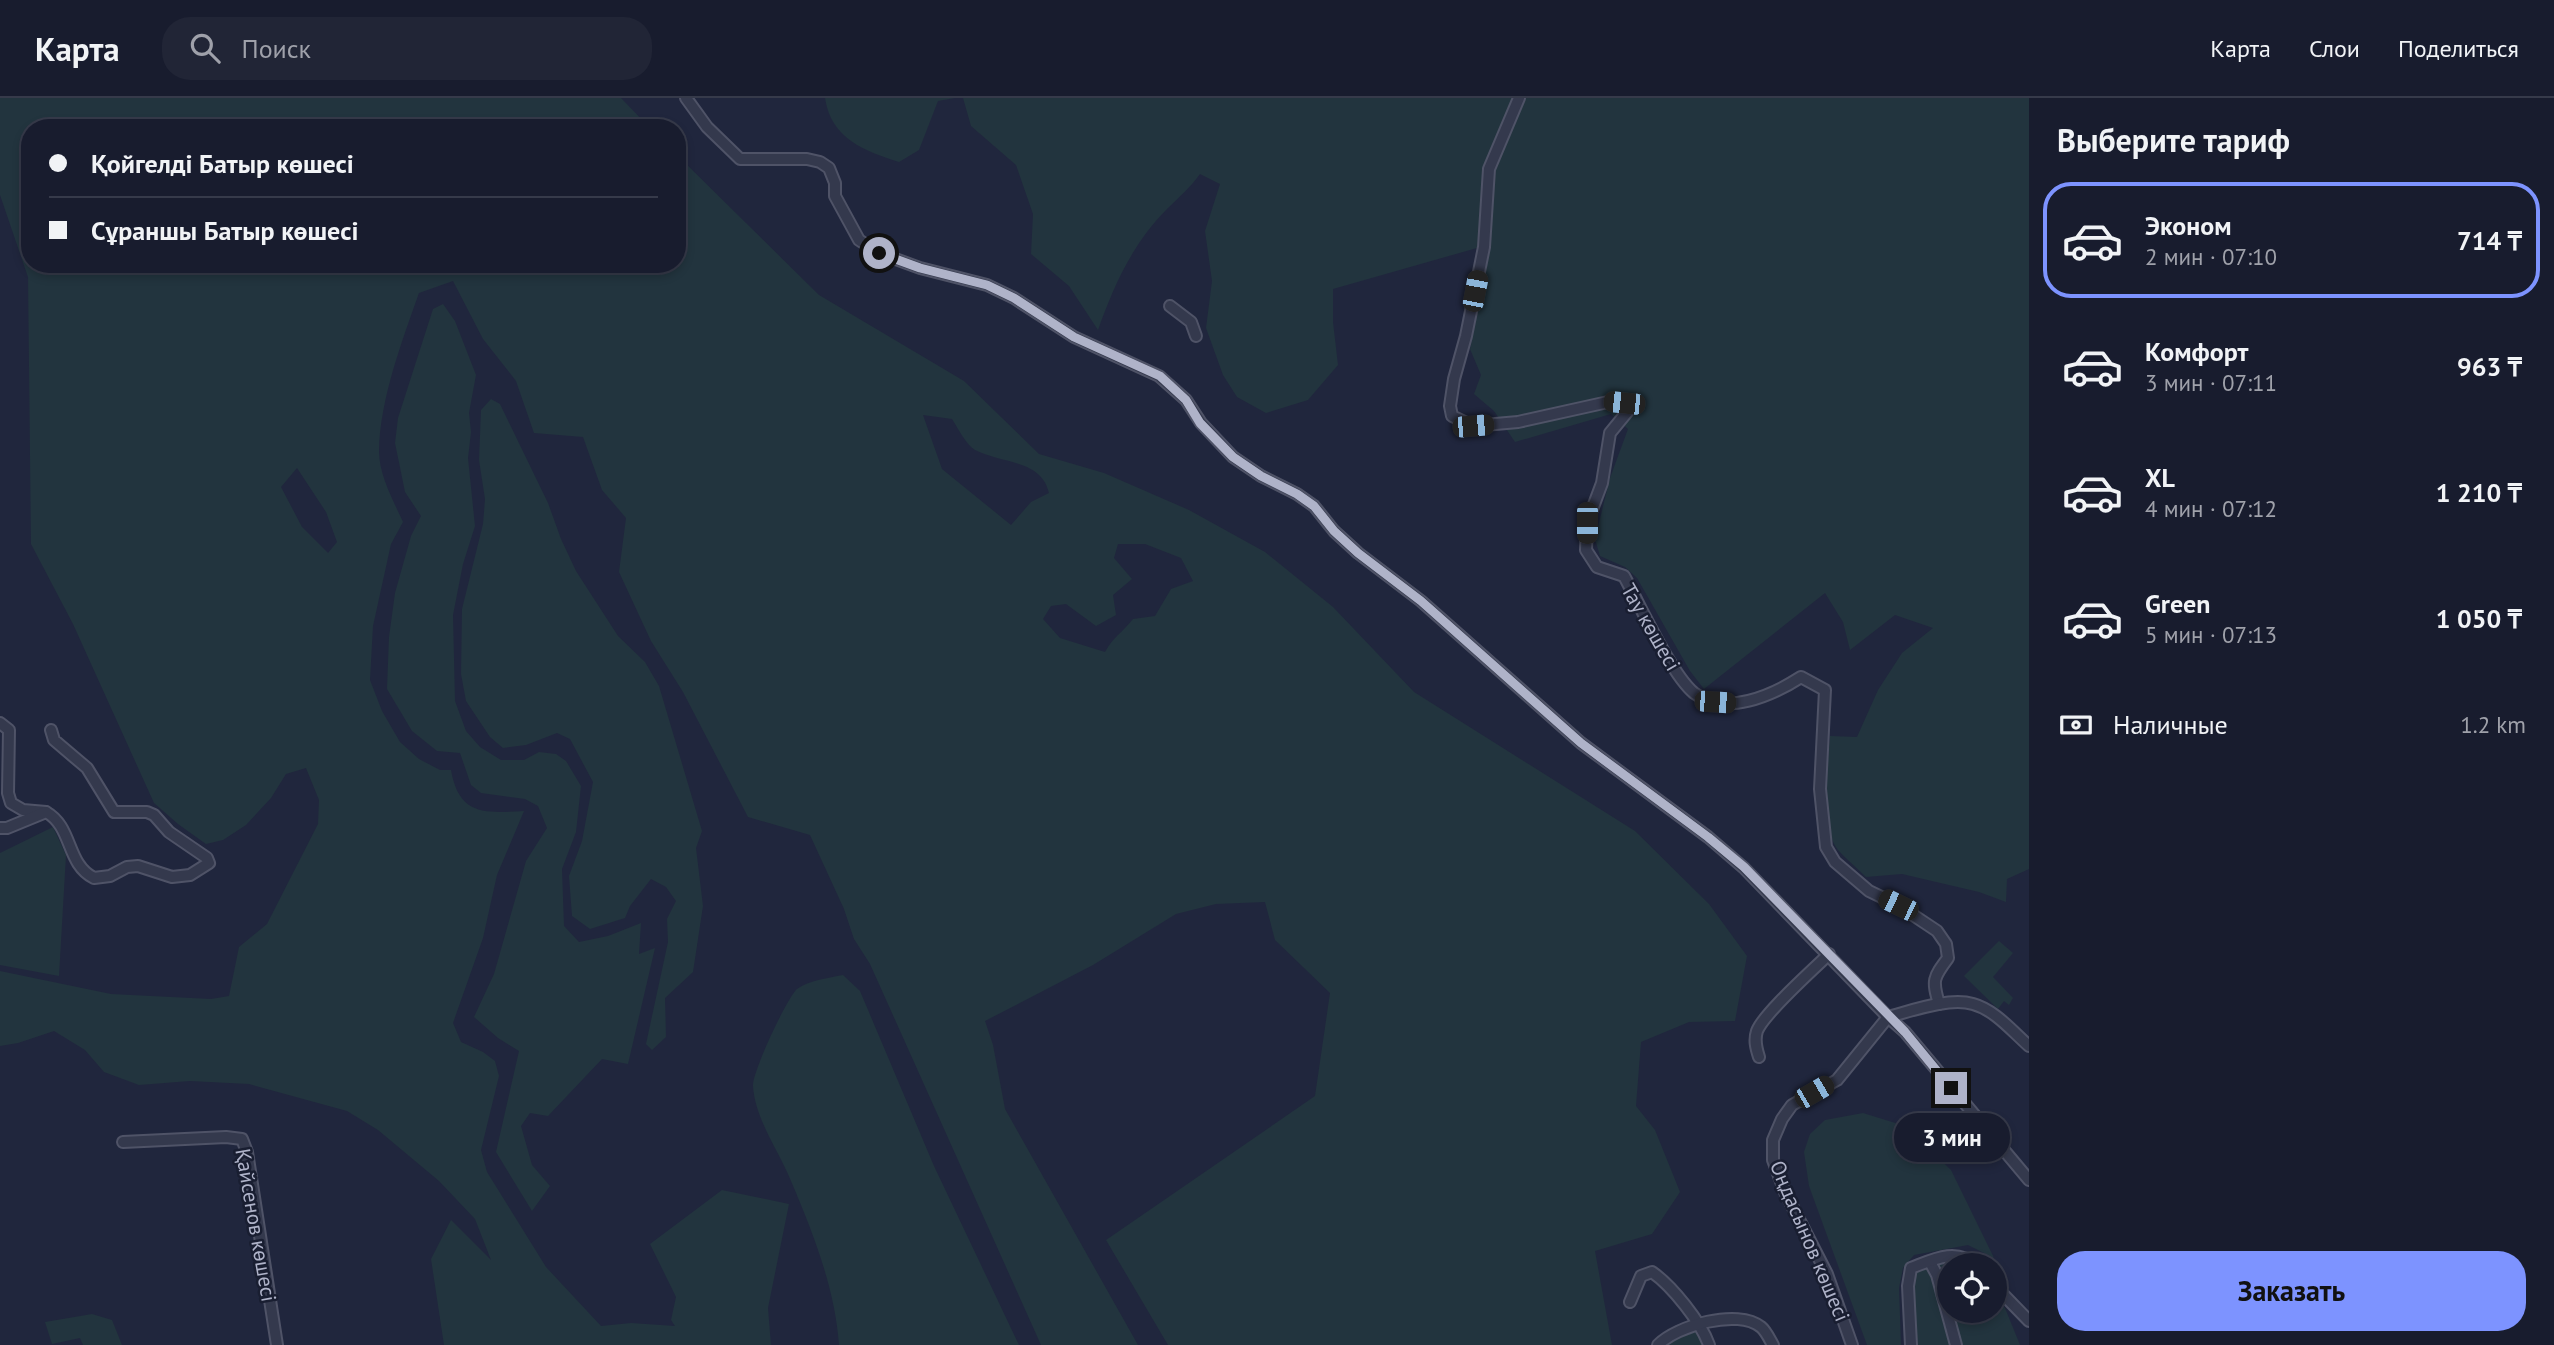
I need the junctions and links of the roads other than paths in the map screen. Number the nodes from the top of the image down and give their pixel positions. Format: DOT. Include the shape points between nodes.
graph roads {
  1 [pos="686,98"];
  2 [pos="1519,98"];
  3 [pos="1170,306"];
  4 [pos="1196,336"];
  5 [pos="0,723"];
  6 [pos="51,730"];
  7 [pos="46,812"];
  8 [pos="0,828"];
  9 [pos="1829,954"];
  10 [pos="1939,1004"];
  11 [pos="1888,1017"];
  12 [pos="2029,1046"];
  13 [pos="1759,1057"];
  14 [pos="122,1142"];
  15 [pos="2029,1180"];
  16 [pos="1937,1260"];
  17 [pos="1930,1262"];
  18 [pos="2007,1298"];
  19 [pos="1630,1303"];
  20 [pos="2029,1321"];
  21 [pos="1698,1325"];
  22 [pos="277,1345"];
  23 [pos="1658,1345"];
  24 [pos="1709,1345"];
  25 [pos="1773,1345"];
  26 [pos="1852,1345"];
  27 [pos="1911,1345"];
  28 [pos="1956,1345"];
  1 -- 9 [label="street" via="740,159 807,159 829,168 846,218 859,240 879,253 987,285 1074,337 1160,376 1233,457 1314,506 1358,553 1421,601 1581,743 1744,867"];
  2 -- 10 [label="street, Тау көшесі" via="1489,169 1484,247 1454,379 1452,416 1473,426 1624,403 1628,411 1610,433 1602,483 1587,523 1587,550 1597,567 1624,576 1679,677 1695,694 1735,703 1778,691 1801,677 1825,690 1821,789 1826,847 1835,862 1869,891 1937,931 1948,958 1935,976"];
  3 -- 4 [label="street" via="1191,322"];
  5 -- 7 [label="street" via="9,730 11,803 23,810"];
  6 -- 7 [label="street" via="54,740 87,768 114,812 155,815 209,863 190,875 172,877 138,866 94,878 79,867 58,819"];
  7 -- 8 [label="street"];
  9 -- 11 [label="street"];
  9 -- 13 [label="street" via="1758,1029 1755,1045"];
  10 -- 11 [label="street"];
  10 -- 12 [label="street" via="1972,1003 1994,1014"];
  11 -- 15 [label="street"];
  11 -- 26 [label="street, Оңдасынов көшесі" via="1837,1080 1792,1105 1773,1140 1773,1160 1785,1192 1827,1274"];
  14 -- 22 [label="street, Қайсенов көшесі" via="242,1139"];
  16 -- 17 [label="street"];
  17 -- 27 [label="street" via="1911,1268"];
  17 -- 28 [label="street"];
  18 -- 20 [label="street"];
  19 -- 21 [label="street" via="1641,1276 1652,1272"];
  21 -- 23 [label="street" via="1669,1335"];
  21 -- 24 [label="street"];
  21 -- 25 [label="street" via="1743,1318 1761,1327"];
}
